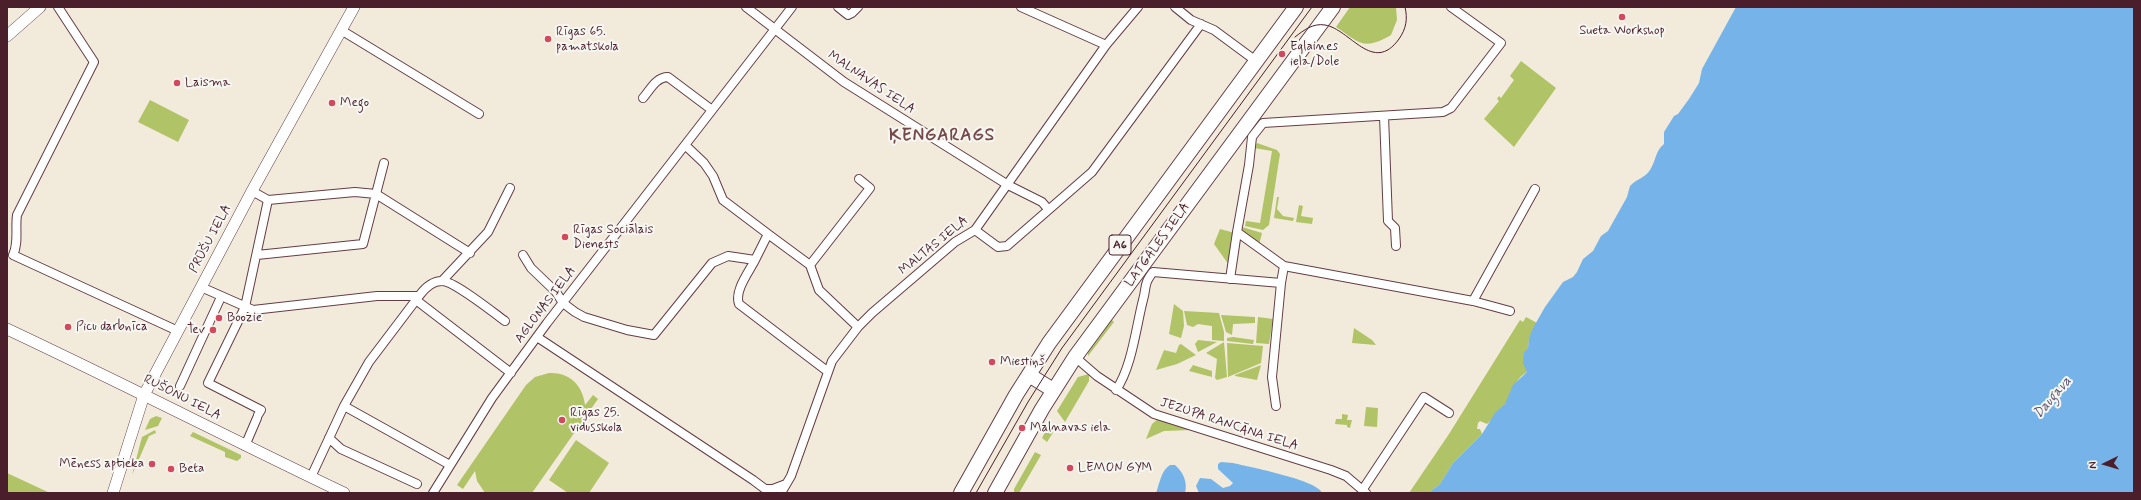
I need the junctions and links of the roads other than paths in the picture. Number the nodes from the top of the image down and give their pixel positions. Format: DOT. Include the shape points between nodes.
graph roads {
  1 [pos="40,7"];
  2 [pos="58,7"];
  3 [pos="354,7"];
  4 [pos="746,7"];
  5 [pos="792,7"];
  6 [pos="838,7"];
  7 [pos="858,7"];
  8 [pos="1021,7"];
  9 [pos="1138,7"];
  10 [pos="1175,7"];
  11 [pos="1296,7"];
  12 [pos="1334,7"];
  13 [pos="1451,7"];
  14 [pos="1201,24"];
  15 [pos="775,29"];
  16 [pos="341,30"];
  17 [pos="7,36"];
  18 [pos="1106,45"];
  19 [pos="1256,61"];
  20 [pos="643,98"];
  21 [pos="712,110"];
  22 [pos="479,114"];
  23 [pos="1384,116"];
  24 [pos="1253,126"];
  25 [pos="685,145"];
  26 [pos="384,163"];
  27 [pos="859,179"];
  28 [pos="1008,185"];
  29 [pos="510,188"];
  30 [pos="1535,188"];
  31 [pos="252,191"];
  32 [pos="376,194"];
  33 [pos="268,200"];
  34 [pos="1048,209"];
  35 [pos="975,230"];
  36 [pos="1237,232"];
  37 [pos="768,234"];
  38 [pos="1396,246"];
  39 [pos="470,253"];
  40 [pos="10,254"];
  41 [pos="257,255"];
  42 [pos="522,255"];
  43 [pos="754,260"];
  44 [pos="810,266"];
  45 [pos="1284,266"];
  46 [pos="1144,274"];
  47 [pos="1230,278"];
  48 [pos="442,281"];
  49 [pos="1281,283"];
  50 [pos="201,287"];
  51 [pos="221,297"];
  52 [pos="417,298"];
  53 [pos="1473,301"];
  54 [pos="563,302"];
  55 [pos="245,307"];
  56 [pos="1510,311"];
  57 [pos="506,321"];
  58 [pos="858,327"];
  59 [pos="7,329"];
  60 [pos="178,331"];
  61 [pos="537,337"];
  62 [pos="1075,357"];
  63 [pos="827,371"];
  64 [pos="511,373"];
  65 [pos="1028,375"];
  66 [pos="180,386"];
  67 [pos="1053,390"];
  68 [pos="1116,390"];
  69 [pos="144,395"];
  70 [pos="344,406"];
  71 [pos="1276,406"];
  72 [pos="1449,413"];
  73 [pos="329,438"];
  74 [pos="245,446"];
  75 [pos="450,465"];
  76 [pos="311,477"];
  77 [pos="417,484"];
  78 [pos="786,484"];
  79 [pos="766,491"];
  80 [pos="1364,491"];
  81 [pos="113,493"];
  82 [pos="344,493"];
  83 [pos="432,493"];
  84 [pos="781,493"];
  85 [pos="961,493"];
  86 [pos="995,493"];
  1 -- 17 [label="street"];
  2 -- 40 [label="street" via="94,62 17,215 16,250"];
  3 -- 16 [label="street, PRŪŠU IELA"];
  4 -- 15 [label="street, MALNAVAS IELA"];
  5 -- 15 [label="street, AGLONAS IELA"];
  6 -- 7 [label="street" via="848,14"];
  8 -- 18 [label="street"];
  9 -- 18 [label="street, MALTAS IELA"];
  10 -- 14 [label="street" via="1191,20"];
  11 -- 19 [label="highway, A6"];
  12 -- 24 [label="highway, LATGALES IELA / A6"];
  13 -- 23 [label="street" via="1501,43 1447,111"];
  14 -- 19 [label="street" via="1214,30"];
  14 -- 34 [label="street" via="1092,172"];
  15 -- 21 [label="street, AGLONAS IELA"];
  15 -- 28 [label="street, MALNAVAS IELA" via="844,82"];
  16 -- 22 [label="street"];
  16 -- 31 [label="street, PRŪŠU IELA"];
  18 -- 28 [label="street, MALTAS IELA"];
  19 -- 65 [label="highway, A6" via="1079,301"];
  20 -- 21 [label="street" via="658,80 668,77"];
  21 -- 25 [label="street, AGLONAS IELA"];
  23 -- 24 [label="street" via="1269,122"];
  23 -- 38 [label="street" via="1387,218 1395,228"];
  24 -- 36 [label="street"];
  24 -- 46 [label="highway, LATGALES IELA / A6"];
  25 -- 37 [label="street" via="704,163 713,176 723,200"];
  25 -- 54 [label="street, AGLONAS IELA"];
  26 -- 32 [label="street"];
  27 -- 44 [label="street" via="870,188"];
  28 -- 34 [label="street, MALNAVAS IELA" via="1042,202"];
  28 -- 35 [label="street, MALTAS IELA"];
  29 -- 39 [label="street" via="488,232"];
  30 -- 53 [label="street"];
  31 -- 33 [label="street"];
  31 -- 50 [label="street, PRŪŠU IELA"];
  32 -- 33 [label="street" via="355,192"];
  32 -- 39 [label="street"];
  32 -- 41 [label="street" via="363,244"];
  33 -- 41 [label="street"];
  34 -- 35 [label="street" via="1007,246 998,247"];
  35 -- 58 [label="street, MALTAS IELA" via="955,242"];
  36 -- 45 [label="street"];
  36 -- 47 [label="street"];
  37 -- 43 [label="street"];
  37 -- 44 [label="street"];
  39 -- 48 [label="street"];
  40 -- 60 [label="street"];
  41 -- 55 [label="street"];
  42 -- 54 [label="street"];
  43 -- 54 [label="street" via="728,256 712,263 654,335 584,317"];
  43 -- 63 [label="street" via="739,292 739,304"];
  44 -- 58 [label="street" via="819,290"];
  45 -- 49 [label="street"];
  45 -- 53 [label="street"];
  46 -- 47 [label="street" via="1153,272"];
  46 -- 62 [label="highway, LATGALES IELA / A6"];
  46 -- 68 [label="street" via="1144,296 1126,370"];
  47 -- 49 [label="street"];
  48 -- 52 [label="street" via="432,284"];
  48 -- 57 [label="street" via="452,284"];
  49 -- 71 [label="street" via="1272,377"];
  50 -- 51 [label="street"];
  50 -- 60 [label="street, PRŪŠU IELA"];
  51 -- 55 [label="street"];
  51 -- 66 [label="street"];
  52 -- 55 [label="street" via="377,296 253,310"];
  52 -- 64 [label="street"];
  52 -- 70 [label="street" via="382,343"];
  53 -- 56 [label="street"];
  54 -- 61 [label="street, AGLONAS IELA"];
  55 -- 74 [label="street" via="208,383 261,410"];
  58 -- 63 [label="street, MALTAS IELA"];
  59 -- 69 [label="street, RUŠONU IELA"];
  60 -- 69 [label="street, PRŪŠU IELA"];
  61 -- 64 [label="street, AGLONAS IELA"];
  61 -- 79 [label="street"];
  62 -- 67 [label="highway, LATGALES IELA / A6"];
  62 -- 68 [label="street, JEZUPA RANCĀNA IELA"];
  63 -- 78 [label="street, MALTAS IELA"];
  64 -- 75 [label="street, AGLONAS IELA" via="492,398"];
  65 -- 67 [label="highway"];
  65 -- 85 [label="highway, A6"];
  67 -- 86 [label="highway, LATGALES IELA / A6"];
  68 -- 80 [label="street, JEZUPA RANCĀNA IELA" via="1154,414 1331,470 1346,476"];
  69 -- 74 [label="street, RUŠONU IELA"];
  69 -- 81 [label="street, PRŪŠU IELA"];
  70 -- 73 [label="street"];
  70 -- 75 [label="street"];
  72 -- 80 [label="street" via="1424,396"];
  73 -- 76 [label="street"];
  73 -- 77 [label="street" via="341,449"];
  74 -- 76 [label="street, RUŠONU IELA"];
  75 -- 83 [label="street, AGLONAS IELA"];
  76 -- 82 [label="street, RUŠONU IELA"];
  78 -- 79 [label="street"];
  78 -- 84 [label="street, MALTAS IELA"];
}
